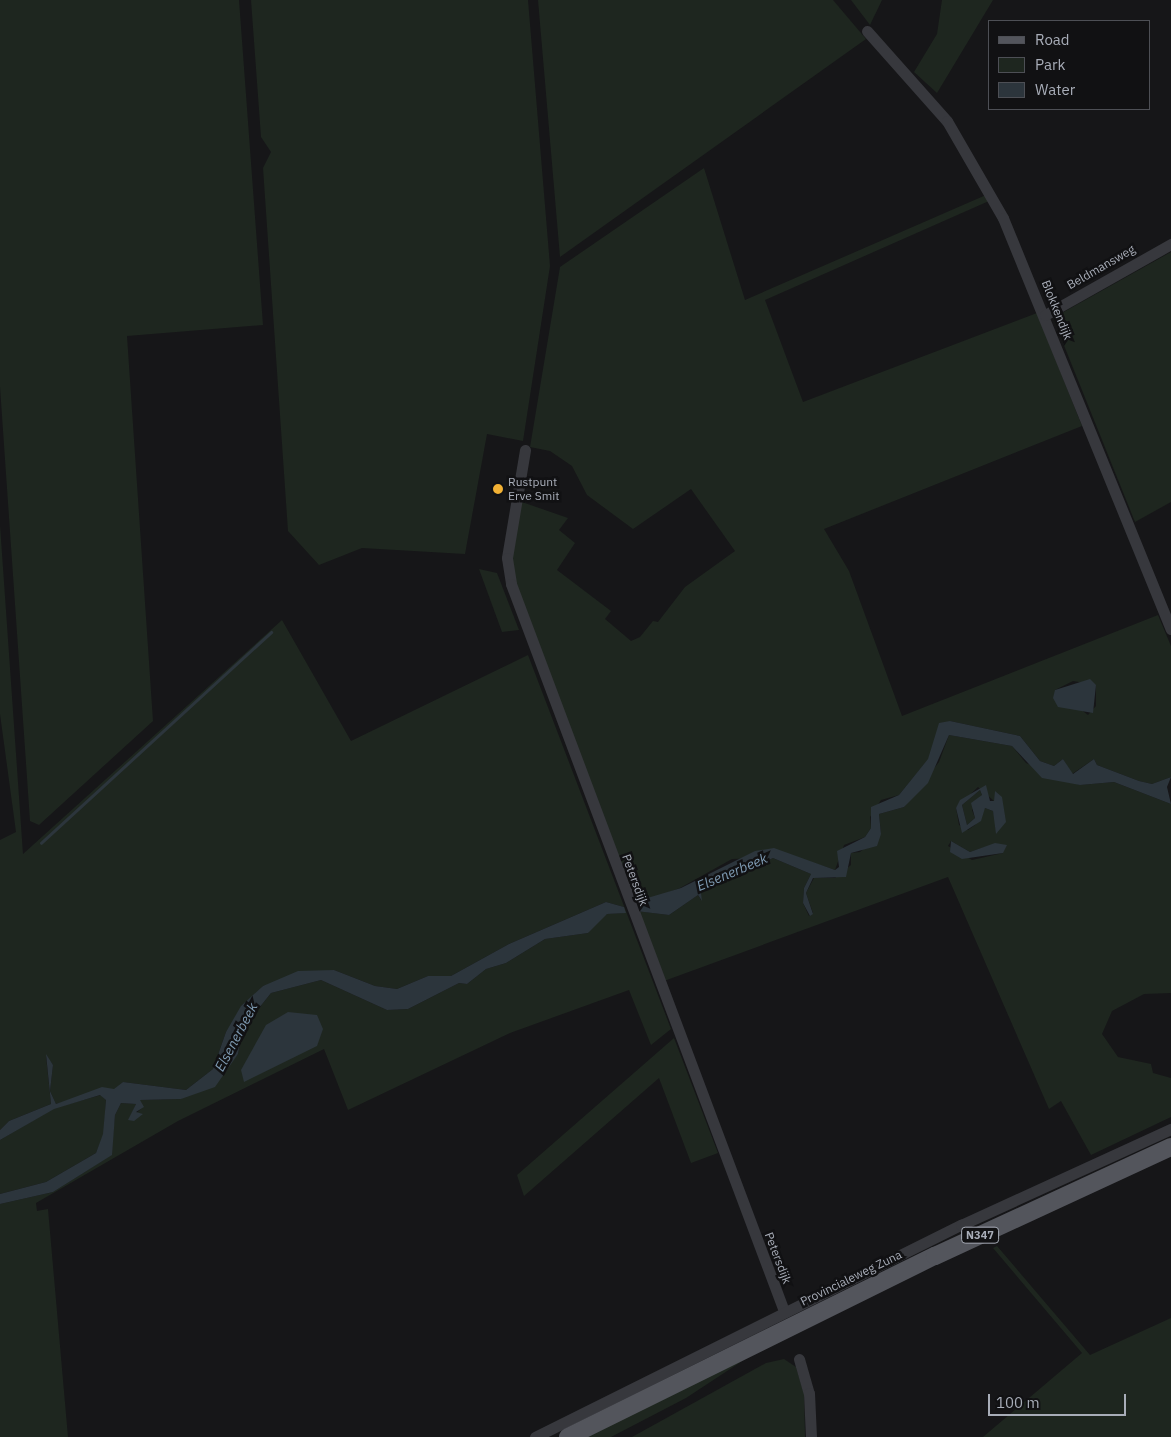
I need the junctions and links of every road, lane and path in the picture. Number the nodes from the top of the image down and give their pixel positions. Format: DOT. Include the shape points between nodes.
graph roads {
  1 [pos="867,31"];
  2 [pos="1171,244"];
  3 [pos="1045,315"];
  4 [pos="525,450"];
  5 [pos="1171,629"];
  6 [pos="1171,1129"];
  7 [pos="1171,1147"];
  8 [pos="784,1311"];
  9 [pos="799,1359"];
  10 [pos="535,1437"];
  11 [pos="568,1437"];
  12 [pos="811,1437"];
  1 -- 3 [label="street, Blokkendijk" via="954,132 1010,233"];
  2 -- 3 [label="street, Beldmansweg"];
  3 -- 5 [label="street, Blokkendijk"];
  4 -- 8 [label="street, Petersdijk" via="507,558 511,584"];
  6 -- 8 [label="street, Provincialeweg Zuna"];
  7 -- 11 [label="main road, Provincialeweg Zuna / N347" via="935,1256"];
  8 -- 10 [label="street, Provincialeweg Zuna"];
  9 -- 12 [label="street" via="809,1393"];
}
